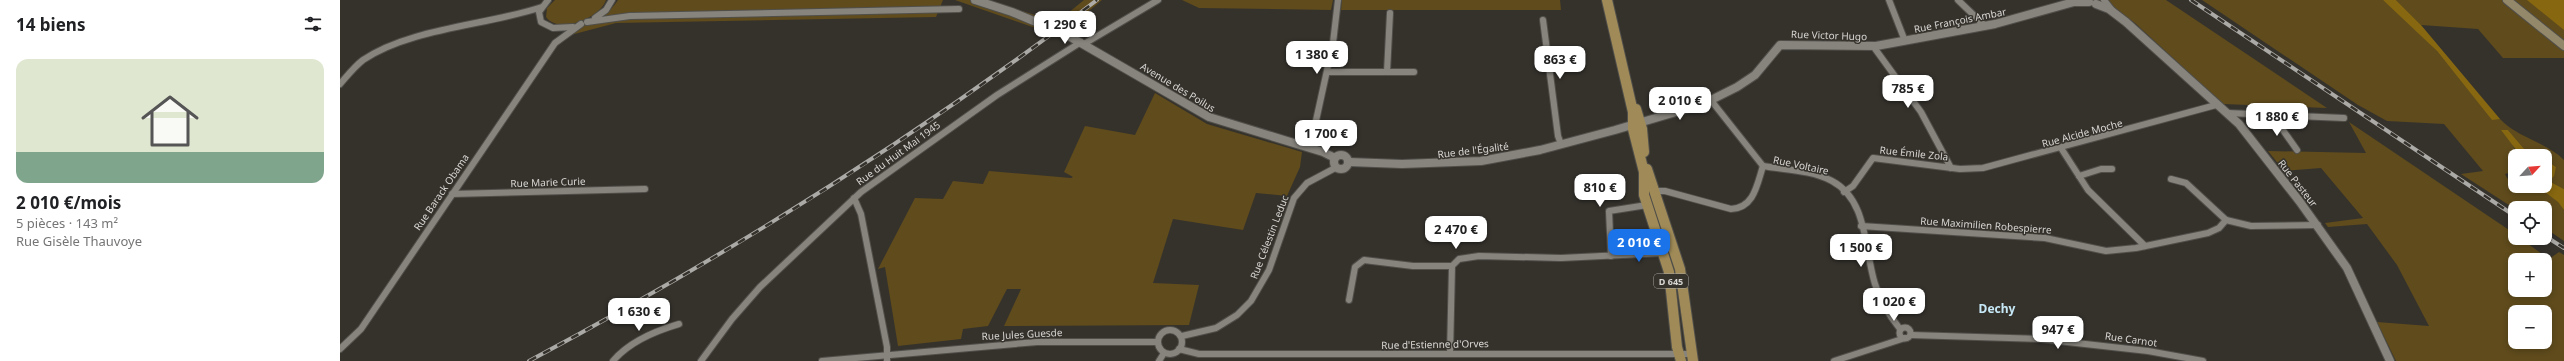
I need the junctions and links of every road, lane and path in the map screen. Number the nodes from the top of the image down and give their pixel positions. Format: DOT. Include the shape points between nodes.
graph roads {
  1 [pos="548,0"];
  2 [pos="975,0"];
  3 [pos="1158,0"];
  4 [pos="1889,0"];
  5 [pos="1958,0"];
  6 [pos="2104,0"];
  7 [pos="2507,0"];
  8 [pos="2076,1"];
  9 [pos="612,2"];
  10 [pos="1338,2"];
  11 [pos="2090,2"];
  12 [pos="1610,6"];
  13 [pos="542,7"];
  14 [pos="959,9"];
  15 [pos="1390,13"];
  16 [pos="2116,14"];
  17 [pos="518,15"];
  18 [pos="630,16"];
  19 [pos="539,18"];
  20 [pos="1543,20"];
  21 [pos="587,22"];
  22 [pos="581,24"];
  23 [pos="1985,26"];
  24 [pos="555,28"];
  25 [pos="1905,41"];
  26 [pos="555,43"];
  27 [pos="1083,43"];
  28 [pos="1873,46"];
  29 [pos="2564,46"];
  30 [pos="1327,72"];
  31 [pos="1387,72"];
  32 [pos="1414,72"];
  33 [pos="340,84"];
  34 [pos="1710,100"];
  35 [pos="2216,104"];
  36 [pos="2227,113"];
  37 [pos="2271,113"];
  38 [pos="2344,118"];
  39 [pos="1636,121"];
  40 [pos="1598,134"];
  41 [pos="1561,144"];
  42 [pos="1310,148"];
  43 [pos="2060,148"];
  44 [pos="2297,150"];
  45 [pos="1335,158"];
  46 [pos="1349,162"];
  47 [pos="1763,166"];
  48 [pos="1337,167"];
  49 [pos="1951,168"];
  50 [pos="2112,169"];
  51 [pos="1646,174"];
  52 [pos="2079,176"];
  53 [pos="2171,180"];
  54 [pos="645,189"];
  55 [pos="1654,191"];
  56 [pos="1844,192"];
  57 [pos="452,194"];
  58 [pos="854,198"];
  59 [pos="1647,205"];
  60 [pos="2226,220"];
  61 [pos="2318,225"];
  62 [pos="1861,226"];
  63 [pos="2145,246"];
  64 [pos="1663,252"];
  65 [pos="1611,256"];
  66 [pos="1452,266"];
  67 [pos="1349,300"];
  68 [pos="679,324"];
  69 [pos="1900,329"];
  70 [pos="1911,335"];
  71 [pos="1182,336"];
  72 [pos="1905,338"];
  73 [pos="1158,342"];
  74 [pos="340,349"];
  75 [pos="1179,349"];
  76 [pos="1164,352"];
  77 [pos="1450,354"];
  78 [pos="887,358"];
  79 [pos="1680,358"];
  80 [pos="1692,358"];
  81 [pos="613,361"];
  82 [pos="701,361"];
  83 [pos="822,361"];
  84 [pos="1159,361"];
  85 [pos="1834,361"];
  86 [pos="2203,361"];
  87 [pos="2390,361"];
  1 -- 13 [label="street"];
  2 -- 27 [label="street, Avenue des Poilus" via="1035,20"];
  3 -- 27 [label="street, Rue du Huit Mai 1945"];
  4 -- 25 [label="street"];
  5 -- 23 [label="street"];
  6 -- 11 [label="street" via="2101,3"];
  6 -- 16 [label="street, Rue Pasteur"];
  7 -- 29 [label="main road"];
  8 -- 11 [label="street, Rue François Ambar"];
  8 -- 23 [label="street, Rue François Ambar"];
  9 -- 18 [label="street" via="614,11"];
  9 -- 21 [label="street" via="600,15"];
  10 -- 30 [label="street"];
  11 -- 16 [label="street, Rue Pasteur"];
  12 -- 39 [label="main road"];
  13 -- 17 [label="street"];
  13 -- 19 [label="street"];
  14 -- 18 [label="street"];
  15 -- 31 [label="street"];
  16 -- 35 [label="street, Rue Pasteur"];
  17 -- 19 [label="street"];
  17 -- 33 [label="street" via="461,25 393,45 363,60"];
  18 -- 21 [label="street"];
  19 -- 24 [label="street" via="543,24"];
  20 -- 41 [label="street"];
  21 -- 22 [label="street"];
  22 -- 24 [label="street"];
  22 -- 26 [label="street, Rue Barack Obama"];
  23 -- 25 [label="street, Rue François Ambar"];
  24 -- 26 [label="street"];
  25 -- 28 [label="street, Rue François Ambar"];
  26 -- 57 [label="street, Rue Barack Obama"];
  27 -- 42 [label="street, Avenue des Poilus" via="1209,117"];
  27 -- 58 [label="street, Rue du Huit Mai 1945" via="997,95"];
  28 -- 34 [label="street, Rue Victor Hugo" via="1780,45 1752,78"];
  28 -- 49 [label="street, Rue Émile Zola" via="1921,112"];
  30 -- 31 [label="street"];
  30 -- 42 [label="street"];
  31 -- 32 [label="street"];
  34 -- 39 [label="street, Rue Victor Hugo"];
  34 -- 47 [label="street, Rue Voltaire"];
  35 -- 36 [label="street, Rue Pasteur"];
  35 -- 43 [label="street, Rue Alcide Moche"];
  36 -- 37 [label="street"];
  36 -- 61 [label="street, Rue Pasteur" via="2242,127"];
  37 -- 38 [label="street"];
  37 -- 44 [label="street"];
  39 -- 40 [label="street, Rue Victor Hugo"];
  39 -- 51 [label="main road, D 645"];
  40 -- 41 [label="street, Rue de l'Égalité"];
  41 -- 46 [label="street, Rue de l'Égalité" via="1466,162"];
  42 -- 45 [label="street, Avenue des Poilus"];
  43 -- 49 [label="street, Rue Alcide Moche" via="1989,167"];
  43 -- 52 [label="street"];
  45 -- 46 [label="street" via="1344,156"];
  45 -- 48 [label="street" via="1333,164"];
  46 -- 48 [label="street" via="1346,167"];
  47 -- 55 [label="street" via="1750,204 1742,209 1731,209 1665,191"];
  47 -- 56 [label="street, Rue Voltaire" via="1827,179"];
  48 -- 71 [label="street, Rue Célestin Leduc" via="1310,181 1294,198 1269,270 1251,301 1237,315 1216,328"];
  49 -- 56 [label="street, Rue Émile Zola" via="1873,158 1852,186"];
  50 -- 52 [label="street" via="2101,169"];
  51 -- 55 [label="main road, D 645"];
  51 -- 59 [label="main road, D 645" via="1643,192"];
  52 -- 63 [label="street" via="2088,190"];
  53 -- 60 [label="street" via="2186,183"];
  54 -- 57 [label="street, Rue Marie Curie"];
  55 -- 80 [label="main road, D 645" via="1680,270"];
  56 -- 62 [label="street, Rue Voltaire" via="1856,205"];
  57 -- 74 [label="street, Rue Barack Obama" via="361,329"];
  58 -- 78 [label="street" via="861,214"];
  58 -- 82 [label="street, Rue du Huit Mai 1945" via="760,287"];
  59 -- 64 [label="main road, D 645"];
  59 -- 65 [label="street" via="1609,211"];
  60 -- 61 [label="street" via="2251,226"];
  60 -- 63 [label="street, Rue Maximilien Robespierre" via="2211,232"];
  61 -- 87 [label="street, Rue Pasteur" via="2350,274"];
  62 -- 63 [label="street, Rue Maximilien Robespierre" via="2051,239 2099,251"];
  62 -- 69 [label="street, Rue Voltaire" via="1879,295 1888,314"];
  64 -- 65 [label="street"];
  64 -- 79 [label="main road, D 645" via="1670,277"];
  65 -- 66 [label="street" via="1479,256 1459,259"];
  66 -- 67 [label="street" via="1362,261 1355,267"];
  66 -- 77 [label="street"];
  68 -- 81 [label="street" via="661,330 622,352"];
  69 -- 70 [label="street" via="1907,329"];
  69 -- 72 [label="street" via="1900,335"];
  70 -- 72 [label="street"];
  70 -- 86 [label="street, Rue Carnot" via="2040,338 2148,351"];
  71 -- 73 [label="street" via="1177,332 1167,332"];
  71 -- 75 [label="street" via="1183,342"];
  72 -- 85 [label="street"];
  73 -- 76 [label="street" via="1159,349"];
  73 -- 78 [label="street, Rue Jules Guesde" via="1037,342"];
  75 -- 76 [label="street" via="1171,353"];
  75 -- 77 [label="street, Rue d'Estienne d'Orves" via="1199,354"];
  76 -- 84 [label="street"];
  77 -- 79 [label="street, Rue d'Estienne d'Orves"];
  78 -- 83 [label="street, Rue Jules Guesde"];
  79 -- 80 [label="street, Rue d'Estienne d'Orves"];
}
